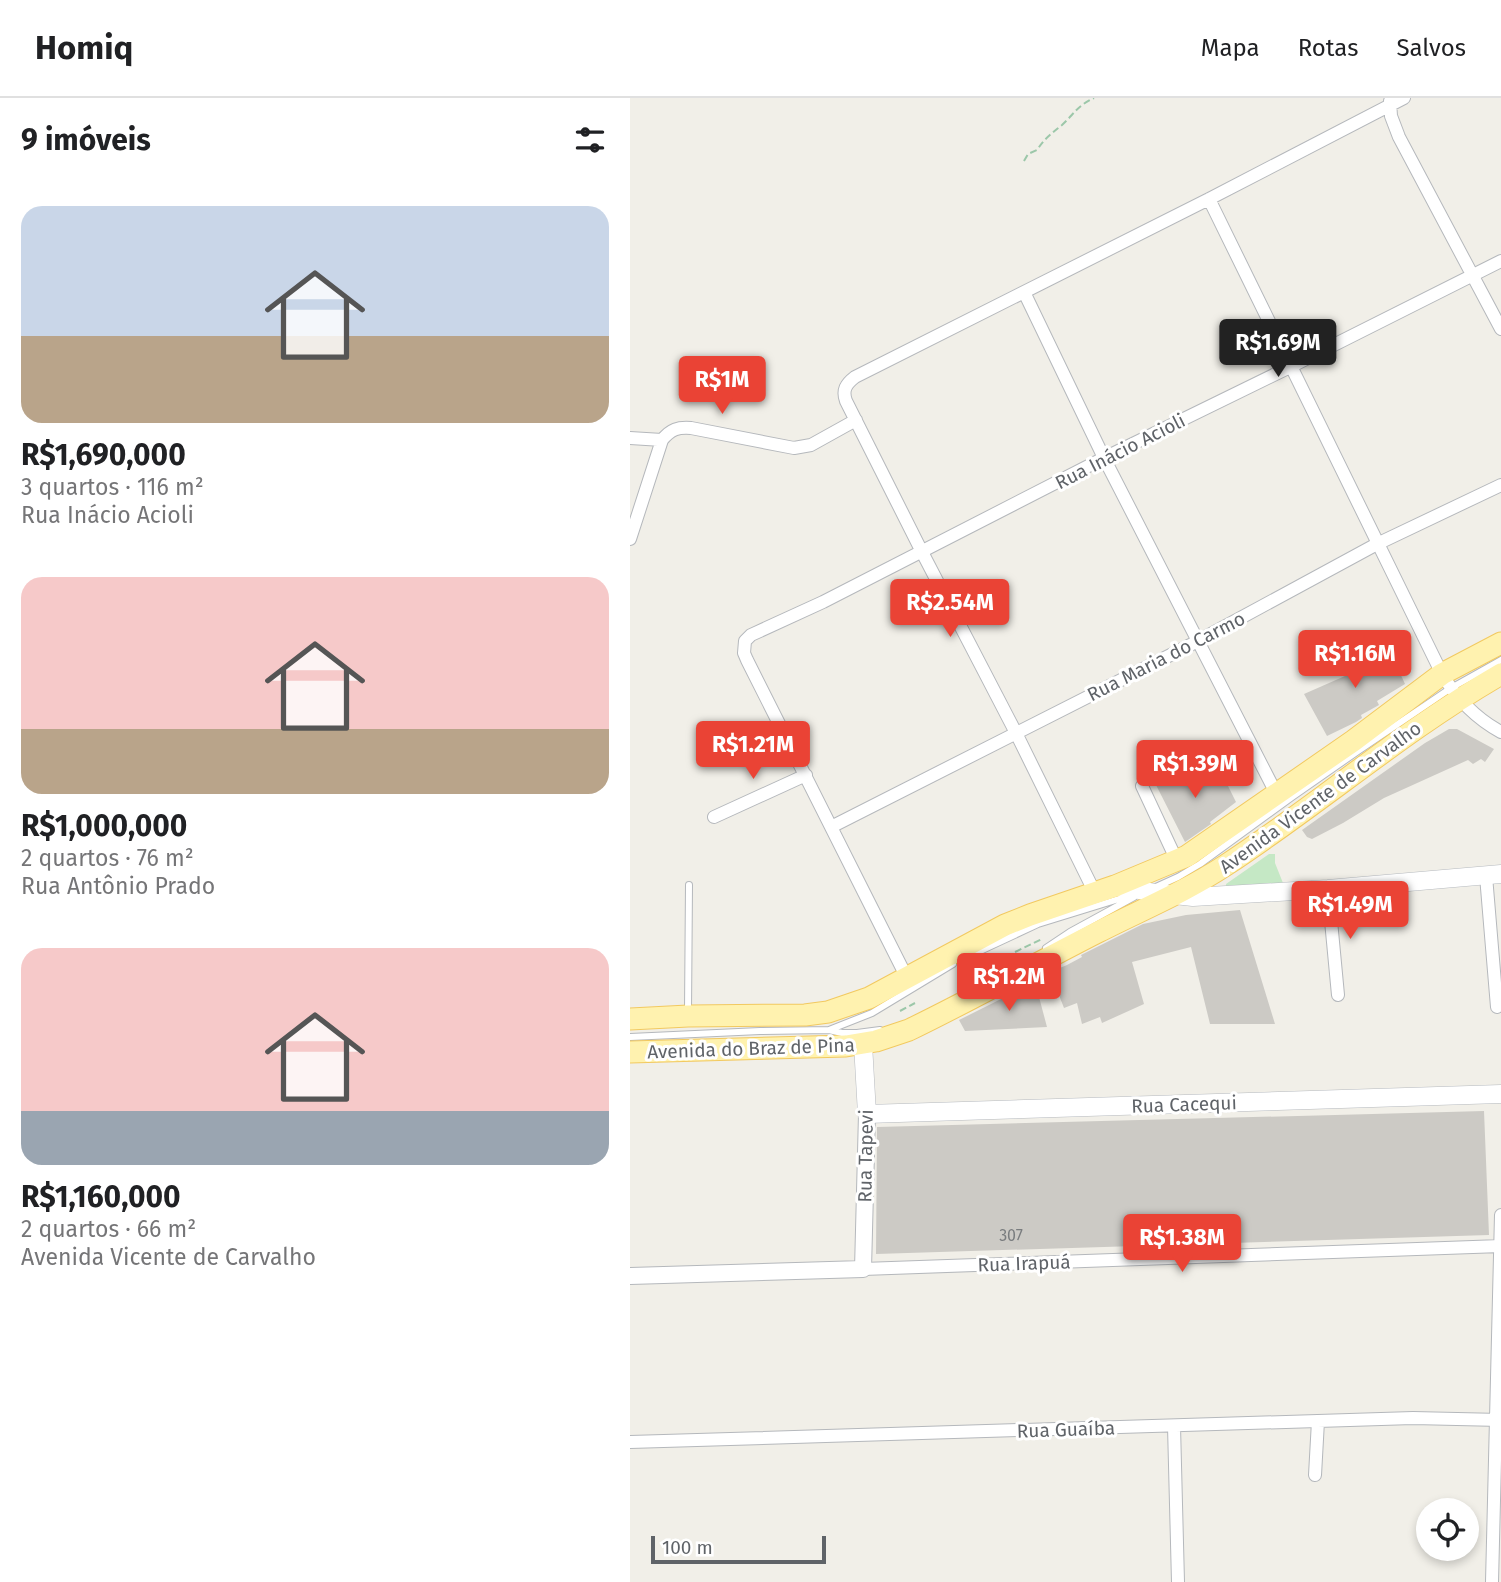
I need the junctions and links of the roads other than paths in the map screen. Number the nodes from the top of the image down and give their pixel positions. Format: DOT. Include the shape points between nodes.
graph roads {
  1 [pos="1404,98"];
  2 [pos="1390,102"];
  3 [pos="1209,200"];
  4 [pos="1501,261"];
  5 [pos="1473,275"];
  6 [pos="1024,292"];
  7 [pos="1501,329"];
  8 [pos="1290,367"];
  9 [pos="856,420"];
  10 [pos="630,438"];
  11 [pos="662,440"];
  12 [pos="1104,458"];
  13 [pos="1501,485"];
  14 [pos="631,533"];
  15 [pos="1377,544"];
  16 [pos="922,552"];
  17 [pos="1198,641"];
  18 [pos="1501,643"];
  19 [pos="1501,660"];
  20 [pos="1501,674"];
  21 [pos="1450,687"];
  22 [pos="1501,732"];
  23 [pos="1016,733"];
  24 [pos="806,775"];
  25 [pos="1142,786"];
  26 [pos="1277,795"];
  27 [pos="714,817"];
  28 [pos="831,827"];
  29 [pos="1177,861"];
  30 [pos="1493,875"];
  31 [pos="689,885"];
  32 [pos="1328,889"];
  33 [pos="1105,890"];
  34 [pos="1145,891"];
  35 [pos="1173,895"];
  36 [pos="1036,954"];
  37 [pos="996,977"];
  38 [pos="907,978"];
  39 [pos="1498,984"];
  40 [pos="1338,995"];
  41 [pos="950,1001"];
  42 [pos="1497,1007"];
  43 [pos="688,1016"];
  44 [pos="630,1019"];
  45 [pos="890,1028"];
  46 [pos="828,1030"];
  47 [pos="630,1037"];
  48 [pos="863,1044"];
  49 [pos="630,1052"];
  50 [pos="1501,1094"];
  51 [pos="867,1114"];
  52 [pos="1501,1215"];
  53 [pos="1500,1246"];
  54 [pos="863,1269"];
  55 [pos="630,1276"];
  56 [pos="1498,1420"];
  57 [pos="1318,1421"];
  58 [pos="1174,1426"];
  59 [pos="630,1442"];
  60 [pos="1315,1475"];
  61 [pos="1497,1567"];
  62 [pos="1178,1582"];
  63 [pos="1492,1582"];
  1 -- 2 [label="street"];
  2 -- 3 [label="street"];
  2 -- 5 [label="street" via="1399,138"];
  3 -- 6 [label="street"];
  3 -- 8 [label="street"];
  4 -- 5 [label="street, Rua Inácio Acioli"];
  5 -- 7 [label="street"];
  5 -- 8 [label="street, Rua Inácio Acioli"];
  6 -- 9 [label="street" via="855,377 844,396"];
  6 -- 12 [label="street"];
  8 -- 12 [label="street, Rua Inácio Acioli"];
  8 -- 15 [label="street"];
  9 -- 11 [label="street" via="801,448 682,427"];
  9 -- 16 [label="street"];
  10 -- 11 [label="street"];
  11 -- 14 [label="street"];
  12 -- 16 [label="street, Rua Inácio Acioli"];
  12 -- 17 [label="street"];
  13 -- 15 [label="street, Rua Maria do Carmo"];
  15 -- 17 [label="street, Rua Maria do Carmo"];
  15 -- 21 [label="street"];
  16 -- 23 [label="street"];
  16 -- 24 [label="street, Rua Inácio Acioli" via="745,641 747,660"];
  17 -- 23 [label="street, Rua Maria do Carmo"];
  17 -- 26 [label="street"];
  18 -- 21 [label="main road, Avenida Vicente de Carvalho"];
  19 -- 21 [label="lane"];
  20 -- 21 [label="main road, Avenida Vicente de Carvalho"];
  21 -- 22 [label="street" via="1473,714"];
  21 -- 26 [label="main road, Avenida Vicente de Carvalho" via="1353,741"];
  21 -- 34 [label="lane" via="1200,864"];
  21 -- 35 [label="main road, Avenida Vicente de Carvalho" via="1227,864"];
  23 -- 28 [label="street, Rua Maria do Carmo"];
  23 -- 33 [label="street"];
  24 -- 27 [label="street"];
  24 -- 28 [label="street"];
  25 -- 29 [label="street"];
  26 -- 29 [label="main road, Avenida Vicente de Carvalho"];
  28 -- 38 [label="street"];
  29 -- 33 [label="main road, Avenida Vicente de Carvalho"];
  30 -- 32 [label="main road, Avenida do Braz de Pina"];
  30 -- 39 [label="street"];
  31 -- 43 [label="lane"];
  32 -- 35 [label="main road, Avenida do Braz de Pina"];
  32 -- 40 [label="street"];
  33 -- 34 [label="main road, Avenida do Braz de Pina"];
  33 -- 38 [label="main road, Avenida do Braz de Pina" via="1005,925"];
  34 -- 35 [label="main road, Avenida do Braz de Pina"];
  34 -- 36 [label="lane"];
  34 -- 46 [label="lane" via="1021,932 957,962 872,1013"];
  35 -- 48 [label="main road, Avenida do Braz de Pina" via="909,1030"];
  37 -- 41 [label="lane"];
  38 -- 43 [label="main road, Avenida do Braz de Pina" via="828,1013"];
  39 -- 42 [label="street"];
  43 -- 44 [label="main road, Avenida do Braz de Pina"];
  45 -- 46 [label="lane" via="857,1033"];
  46 -- 47 [label="lane"];
  48 -- 49 [label="main road, Avenida do Braz de Pina"];
  48 -- 51 [label="main road, Rua Tapevi"];
  50 -- 51 [label="main road, Rua Cacequi"];
  51 -- 54 [label="street, Rua Tapevi"];
  52 -- 53 [label="street"];
  53 -- 54 [label="street, Rua Irapuá"];
  53 -- 56 [label="street"];
  54 -- 55 [label="street, Rua Irapuá"];
  56 -- 57 [label="street, Rua Guaíba"];
  56 -- 61 [label="street"];
  57 -- 58 [label="street, Rua Guaíba"];
  57 -- 60 [label="street"];
  58 -- 59 [label="street, Rua Guaíba"];
  58 -- 62 [label="street"];
  61 -- 63 [label="street"];
}
